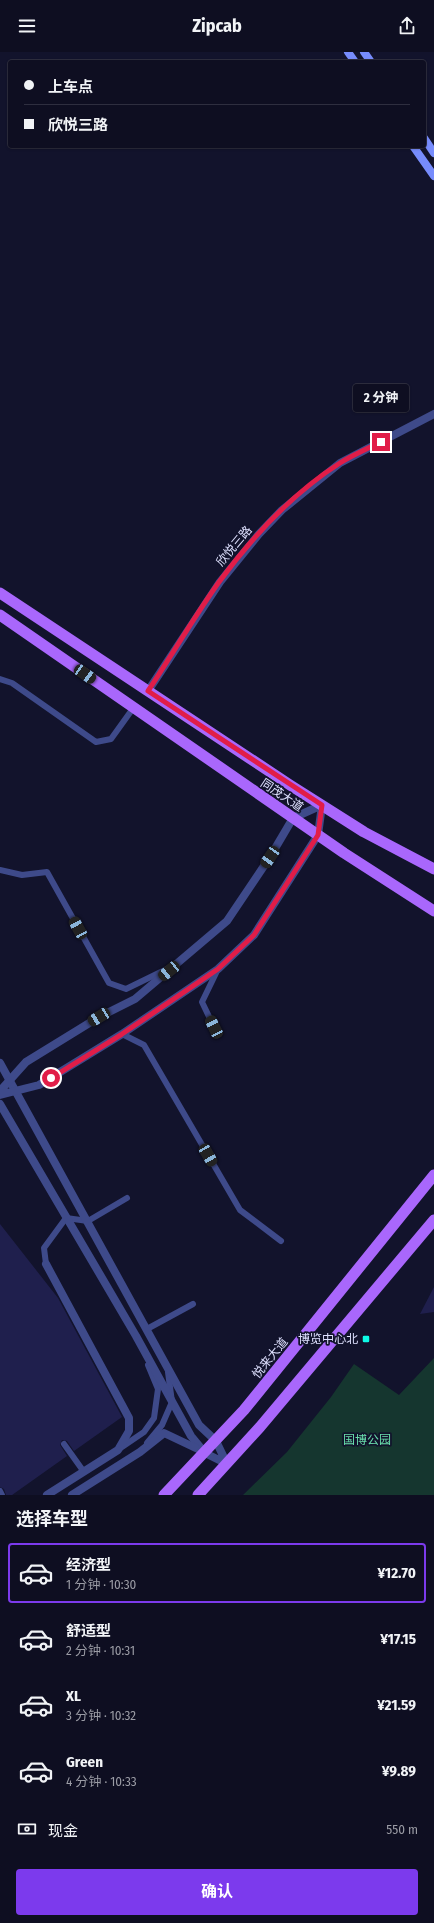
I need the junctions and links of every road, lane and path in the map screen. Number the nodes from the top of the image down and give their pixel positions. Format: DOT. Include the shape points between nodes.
graph roads {
  1 [pos="426,141"];
  2 [pos="415,148"];
  3 [pos="434,153"];
  4 [pos="434,176"];
  5 [pos="434,414"];
  6 [pos="0,593"];
  7 [pos="0,615"];
  8 [pos="0,679"];
  9 [pos="148,691"];
  10 [pos="134,708"];
  11 [pos="322,805"];
  12 [pos="293,818"];
  13 [pos="318,835"];
  14 [pos="434,869"];
  15 [pos="0,870"];
  16 [pos="434,911"];
  17 [pos="181,962"];
  18 [pos="218,969"];
  19 [pos="214,1027"];
  20 [pos="122,1034"];
  21 [pos="0,1063"];
  22 [pos="10,1080"];
  23 [pos="0,1091"];
  24 [pos="15,1091"];
  25 [pos="0,1095"];
  26 [pos="0,1104"];
  27 [pos="434,1175"];
  28 [pos="127,1198"];
  29 [pos="66,1218"];
  30 [pos="434,1220"];
  31 [pos="88,1221"];
  32 [pos="281,1241"];
  33 [pos="46,1264"];
  34 [pos="193,1304"];
  35 [pos="147,1329"];
  36 [pos="136,1336"];
  37 [pos="167,1366"];
  38 [pos="172,1402"];
  39 [pos="216,1441"];
  40 [pos="64,1444"];
  41 [pos="118,1450"];
  42 [pos="140,1452"];
  43 [pos="205,1453"];
  44 [pos="227,1464"];
  45 [pos="84,1472"];
  46 [pos="0,1491"];
  47 [pos="2,1495"];
  48 [pos="47,1495"];
  49 [pos="72,1495"];
  50 [pos="164,1495"];
  51 [pos="198,1495"];
  1 -- 3 [label="main road"];
  2 -- 4 [label="main road"];
  5 -- 9 [label="street, 欣悦三路" via="340,463 282,510 220,582"];
  6 -- 9 [label="main road, 同茂大道"];
  7 -- 10 [label="main road, 同茂大道"];
  8 -- 10 [label="lane" via="12,683 96,742 111,739"];
  9 -- 11 [label="main road, 同茂大道"];
  10 -- 12 [label="main road, 同茂大道"];
  11 -- 12 [label="street"];
  11 -- 13 [label="street"];
  11 -- 14 [label="main road, 同茂大道" via="364,832"];
  12 -- 13 [label="main road, 同茂大道"];
  12 -- 17 [label="street" via="227,920"];
  13 -- 16 [label="main road, 同茂大道"];
  13 -- 18 [label="street" via="254,935"];
  15 -- 17 [label="lane" via="22,875 47,872 109,983 126,989"];
  17 -- 22 [label="street" via="135,999 99,1017 26,1062"];
  18 -- 19 [label="lane" via="202,1002"];
  18 -- 20 [label="street"];
  20 -- 24 [label="street" via="39,1085"];
  20 -- 32 [label="lane" via="144,1045 240,1210"];
  21 -- 22 [label="street"];
  22 -- 23 [label="street"];
  22 -- 24 [label="street"];
  24 -- 25 [label="street"];
  24 -- 31 [label="street"];
  26 -- 29 [label="street"];
  27 -- 39 [label="main road, 悦来大道" via="244,1410"];
  28 -- 31 [label="lane"];
  29 -- 31 [label="lane"];
  29 -- 33 [label="lane" via="44,1248"];
  29 -- 36 [label="street"];
  30 -- 44 [label="main road"];
  31 -- 35 [label="street"];
  33 -- 41 [label="street" via="129,1418 129,1432"];
  34 -- 35 [label="lane"];
  35 -- 37 [label="street"];
  36 -- 38 [label="street"];
  36 -- 41 [label="lane" via="158,1389 154,1418 144,1432"];
  37 -- 38 [label="lane"];
  37 -- 39 [label="street" via="199,1424"];
  38 -- 42 [label="lane" via="162,1425"];
  38 -- 43 [label="street" via="191,1436"];
  39 -- 43 [label="main road, 悦来大道"];
  39 -- 44 [label="street"];
  40 -- 45 [label="lane"];
  41 -- 45 [label="street"];
  42 -- 43 [label="street" via="164,1433"];
  42 -- 49 [label="street"];
  43 -- 44 [label="street"];
  43 -- 50 [label="main road, 悦来大道"];
  44 -- 51 [label="main road"];
  45 -- 48 [label="street"];
  46 -- 47 [label="lane"];
}
